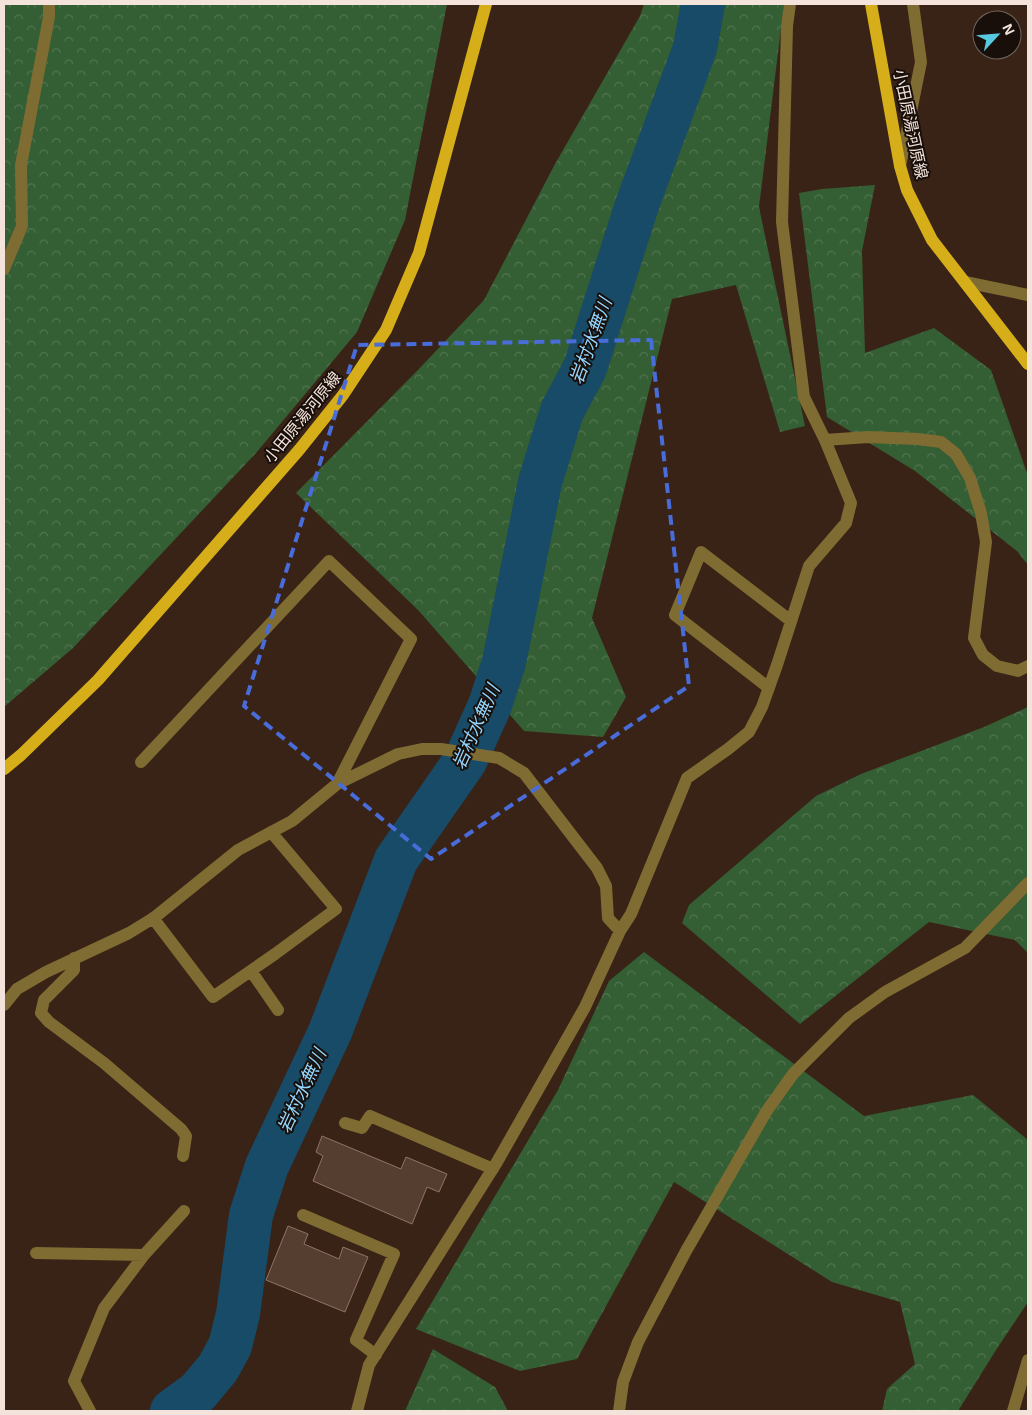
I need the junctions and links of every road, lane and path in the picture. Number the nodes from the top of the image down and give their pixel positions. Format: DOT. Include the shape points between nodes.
graph roads {
  1 [pos="49,4"];
  2 [pos="486,4"];
  3 [pos="790,4"];
  4 [pos="871,4"];
  5 [pos="913,4"];
  6 [pos="900,166"];
  7 [pos="4,269"];
  8 [pos="965,282"];
  9 [pos="1028,295"];
  10 [pos="1028,364"];
  11 [pos="825,440"];
  12 [pos="791,621"];
  13 [pos="1028,666"];
  14 [pos="769,688"];
  15 [pos="141,762"];
  16 [pos="4,768"];
  17 [pos="337,784"];
  18 [pos="271,832"];
  19 [pos="1028,884"];
  20 [pos="153,918"];
  21 [pos="620,931"];
  22 [pos="74,958"];
  23 [pos="250,971"];
  24 [pos="4,1005"];
  25 [pos="278,1010"];
  26 [pos="345,1123"];
  27 [pos="183,1156"];
  28 [pos="493,1169"];
  29 [pos="184,1210"];
  30 [pos="303,1215"];
  31 [pos="36,1253"];
  32 [pos="144,1255"];
  33 [pos="376,1355"];
  34 [pos="1028,1360"];
  35 [pos="90,1411"];
  36 [pos="357,1411"];
  37 [pos="619,1411"];
  38 [pos="1013,1411"];
  1 -- 7 [label="street" via="21,165 22,226"];
  2 -- 16 [label="main road, 小田原湯河原線" via="419,253 386,330 343,395 299,450 98,680"];
  3 -- 11 [label="street" via="786,36 782,222 804,397"];
  4 -- 6 [label="main road, 小田原湯河原線"];
  5 -- 6 [label="street" via="921,62"];
  6 -- 8 [label="main road, 小田原湯河原線" via="907,190 932,240"];
  8 -- 9 [label="street"];
  8 -- 10 [label="main road, 小田原湯河原線"];
  11 -- 12 [label="street" via="851,503 846,523 809,566"];
  11 -- 13 [label="street" via="918,438 941,442 956,454 970,478 986,542 974,638 983,655 997,666 1018,671"];
  12 -- 14 [label="street"];
  12 -- 14 [label="street" via="701,552 675,614"];
  14 -- 21 [label="street" via="748,732 687,778 631,914"];
  15 -- 17 [label="street" via="329,561 411,639"];
  17 -- 18 [label="street" via="292,821"];
  17 -- 21 [label="street" via="398,754 422,749 499,758 524,773 598,868 606,886 608,918"];
  18 -- 20 [label="street" via="238,850"];
  18 -- 23 [label="street" via="336,909"];
  19 -- 37 [label="street" via="965,948 885,992 849,1018 793,1074 766,1112 638,1342 623,1382"];
  20 -- 22 [label="street" via="129,933"];
  20 -- 23 [label="street" via="213,997"];
  21 -- 28 [label="street" via="585,1007"];
  22 -- 24 [label="street" via="17,989"];
  22 -- 27 [label="street" via="74,970 44,1000 41,1013 181,1129 186,1136"];
  23 -- 25 [label="street"];
  26 -- 28 [label="street" via="362,1128 370,1116"];
  28 -- 33 [label="street"];
  29 -- 32 [label="street"];
  30 -- 33 [label="street" via="394,1254 356,1340"];
  31 -- 32 [label="street"];
  32 -- 35 [label="street" via="104,1308 74,1381"];
  33 -- 36 [label="street" via="369,1365"];
  34 -- 38 [label="street"];
}
